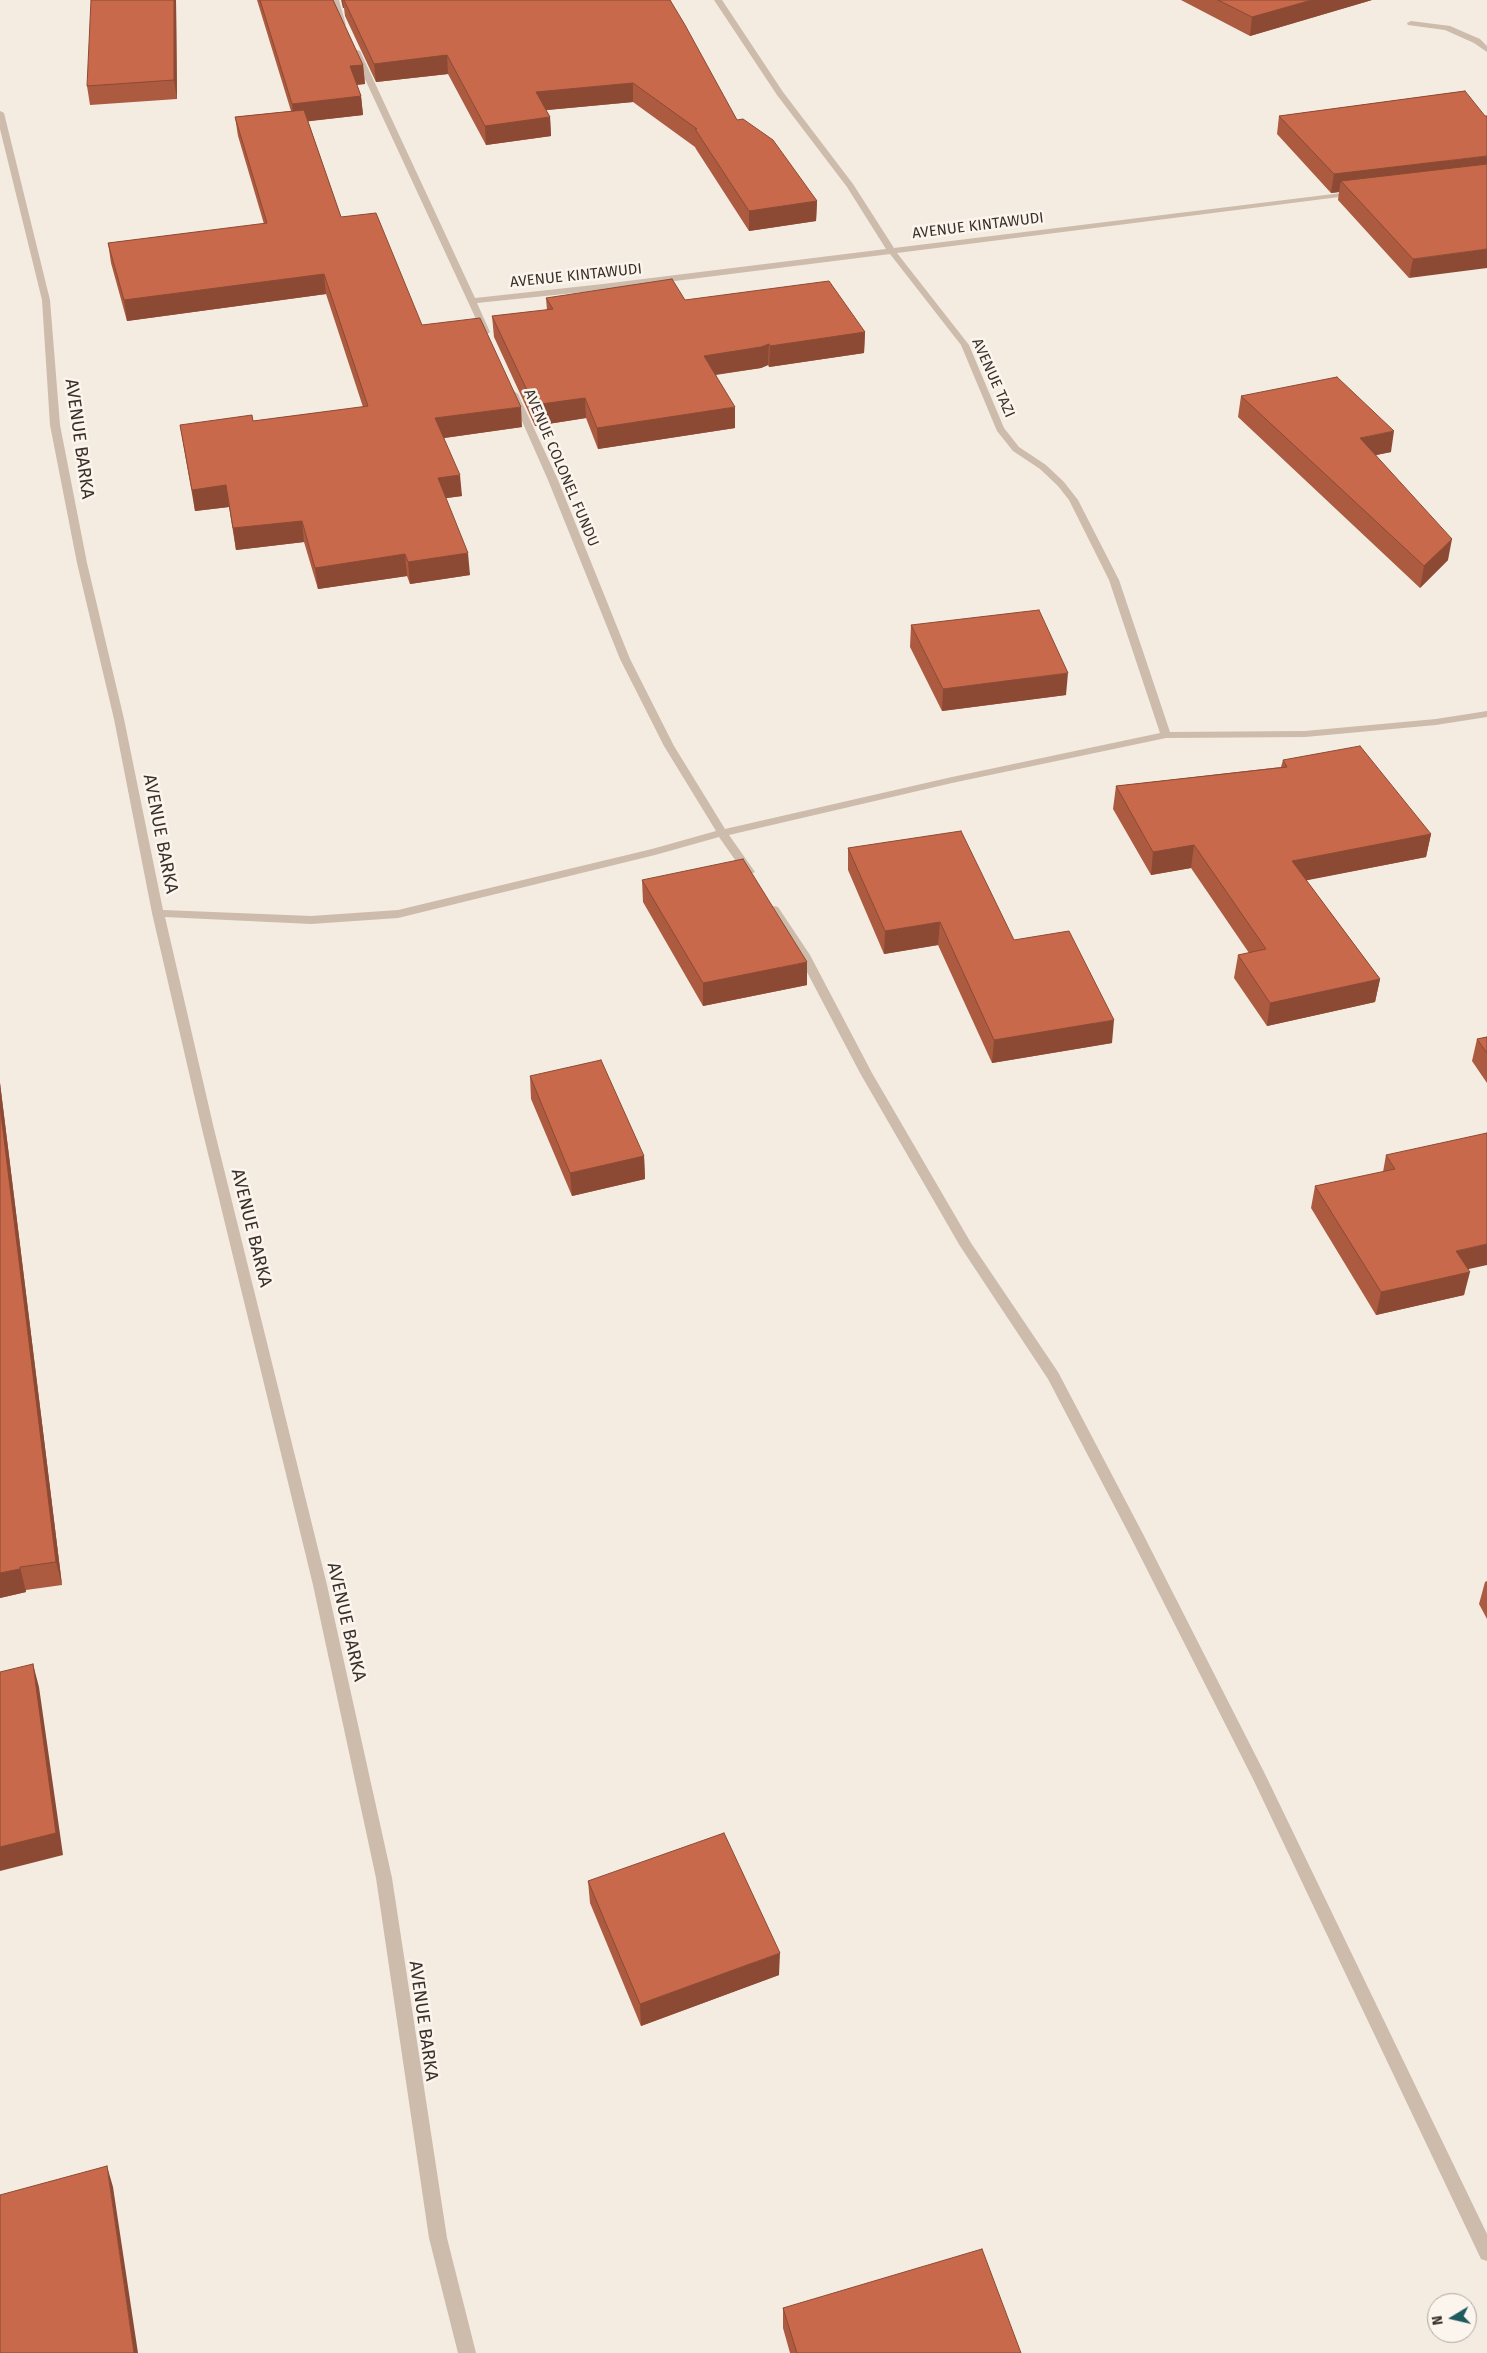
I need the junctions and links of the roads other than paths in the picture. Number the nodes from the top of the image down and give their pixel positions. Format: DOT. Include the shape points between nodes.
graph roads {
  1 [pos="335,0"];
  2 [pos="718,0"];
  3 [pos="1411,23"];
  4 [pos="1487,50"];
  5 [pos="0,113"];
  6 [pos="1366,191"];
  7 [pos="891,250"];
  8 [pos="471,301"];
  9 [pos="492,345"];
  10 [pos="508,381"];
  11 [pos="1487,714"];
  12 [pos="1166,735"];
  13 [pos="722,833"];
  14 [pos="754,880"];
  15 [pos="765,896"];
  16 [pos="158,913"];
  17 [pos="1487,2253"];
  18 [pos="467,2353"];
  1 -- 8 [label="street"];
  2 -- 7 [label="street, AVENUE TAZI" via="780,93 850,186"];
  3 -- 4 [label="street" via="1447,28 1477,41"];
  5 -- 16 [label="street, AVENUE BARKA" via="46,300 55,425"];
  6 -- 7 [label="street, AVENUE KINTAWUDI"];
  7 -- 8 [label="street, AVENUE KINTAWUDI"];
  7 -- 12 [label="street, AVENUE TAZI" via="965,345 1000,429 1016,449 1043,467 1073,500 1114,580"];
  8 -- 9 [label="street"];
  10 -- 13 [label="street, AVENUE COLONEL FUNDU" via="553,480 625,659 669,746"];
  11 -- 12 [label="street" via="1305,734"];
  12 -- 13 [label="street"];
  13 -- 14 [label="street, AVENUE COLONEL FUNDU"];
  13 -- 16 [label="street" via="398,914 311,920"];
  15 -- 17 [label="street" via="804,955 866,1073 966,1246 1057,1385 1259,1777"];
  16 -- 18 [label="street, AVENUE BARKA" via="320,1585 382,1868 438,2238"];
}
